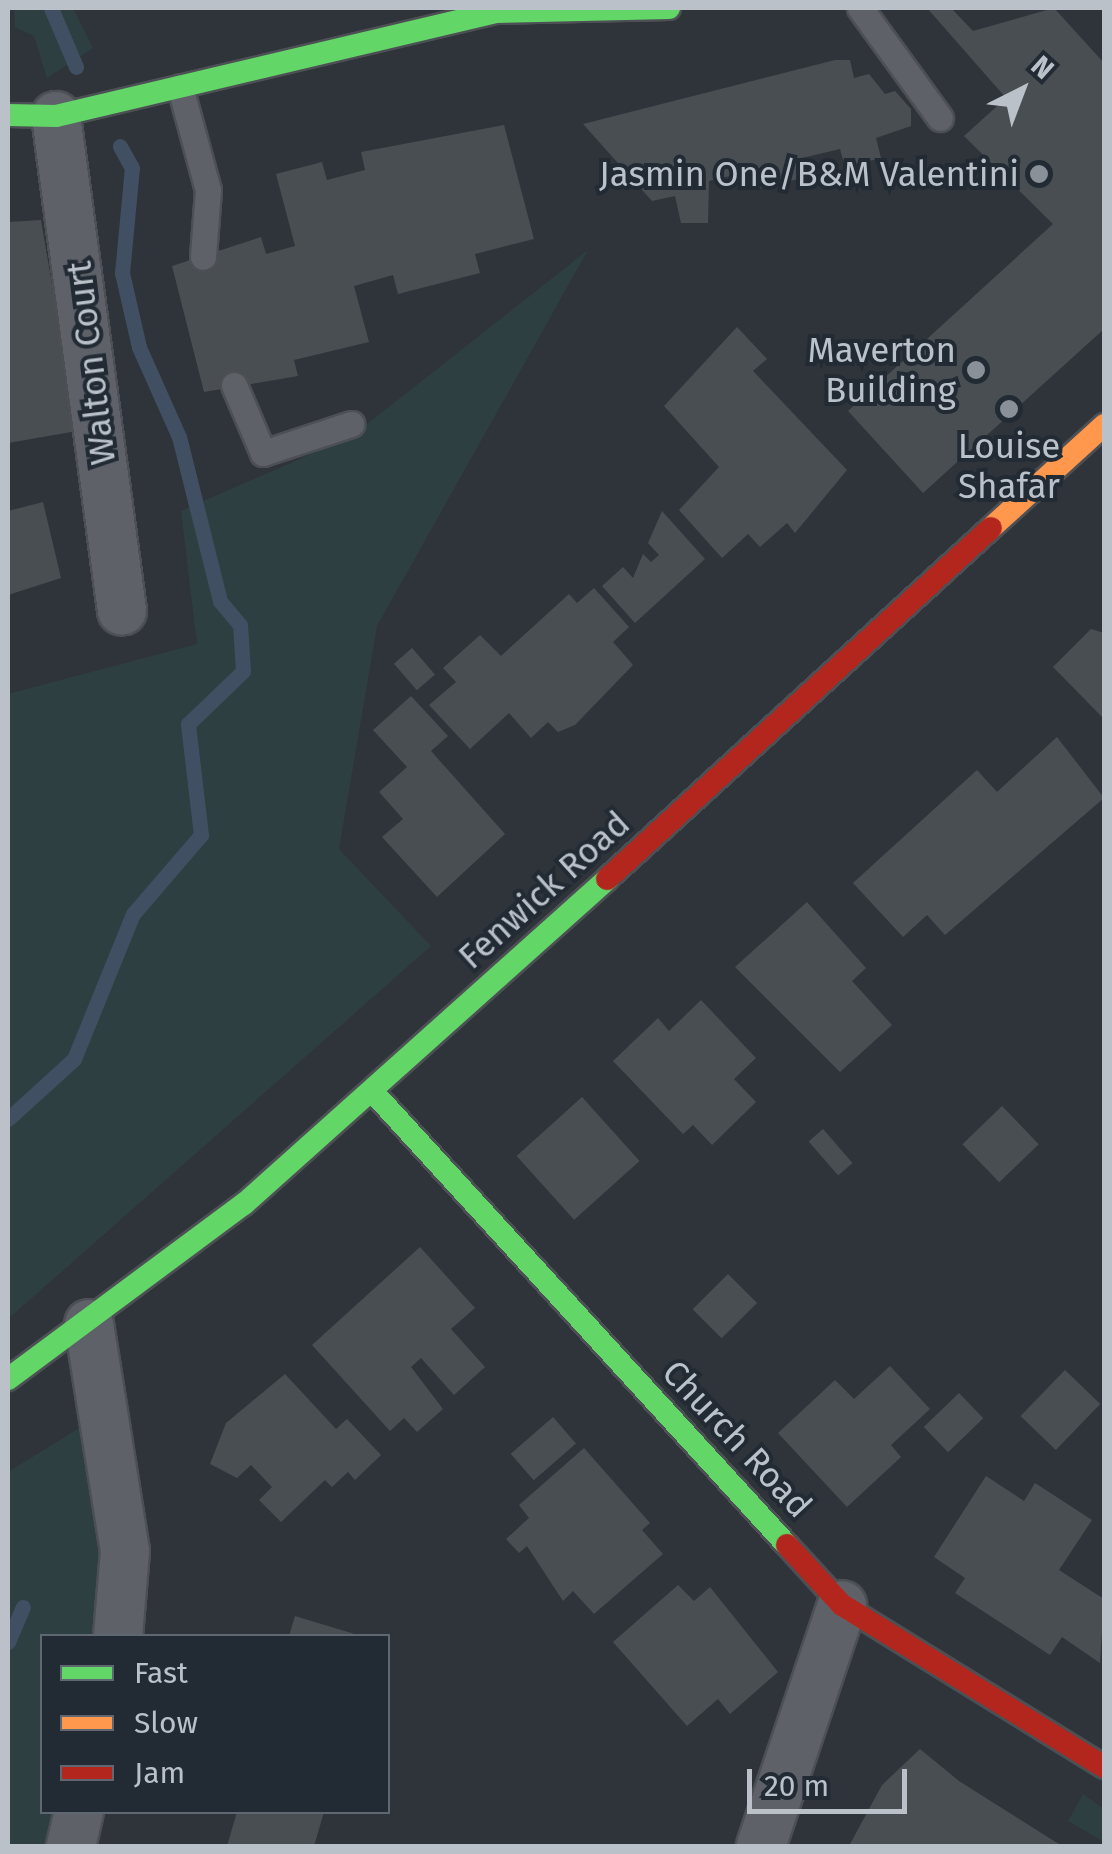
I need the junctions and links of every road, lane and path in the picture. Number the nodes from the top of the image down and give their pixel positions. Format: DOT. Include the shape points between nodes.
graph roads {
  1 [pos="669,8"];
  2 [pos="860,8"];
  3 [pos="494,10"];
  4 [pos="180,87"];
  5 [pos="8,114"];
  6 [pos="56,116"];
  7 [pos="940,118"];
  8 [pos="204,258"];
  9 [pos="234,384"];
  10 [pos="351,424"];
  11 [pos="1104,425"];
  12 [pos="122,611"];
  13 [pos="373,1092"];
  14 [pos="90,1324"];
  15 [pos="8,1379"];
  16 [pos="842,1605"];
  17 [pos="118,1634"];
  18 [pos="1104,1767"];
  19 [pos="79,1814"];
  20 [pos="71,1846"];
  21 [pos="761,1846"];
  1 -- 3 [label="street"];
  2 -- 7 [label="lane"];
  3 -- 4 [label="street"];
  4 -- 6 [label="street"];
  4 -- 8 [label="lane" via="208,190"];
  5 -- 6 [label="street"];
  6 -- 12 [label="street, Walton Court"];
  9 -- 10 [label="lane" via="263,453"];
  11 -- 13 [label="street, Fenwick Road"];
  13 -- 14 [label="street, Fenwick Road"];
  13 -- 16 [label="street, Church Road"];
  14 -- 15 [label="street, Fenwick Road"];
  14 -- 17 [label="street" via="125,1551"];
  16 -- 18 [label="street, Church Road"];
  16 -- 21 [label="street"];
  19 -- 20 [label="street"];
}
